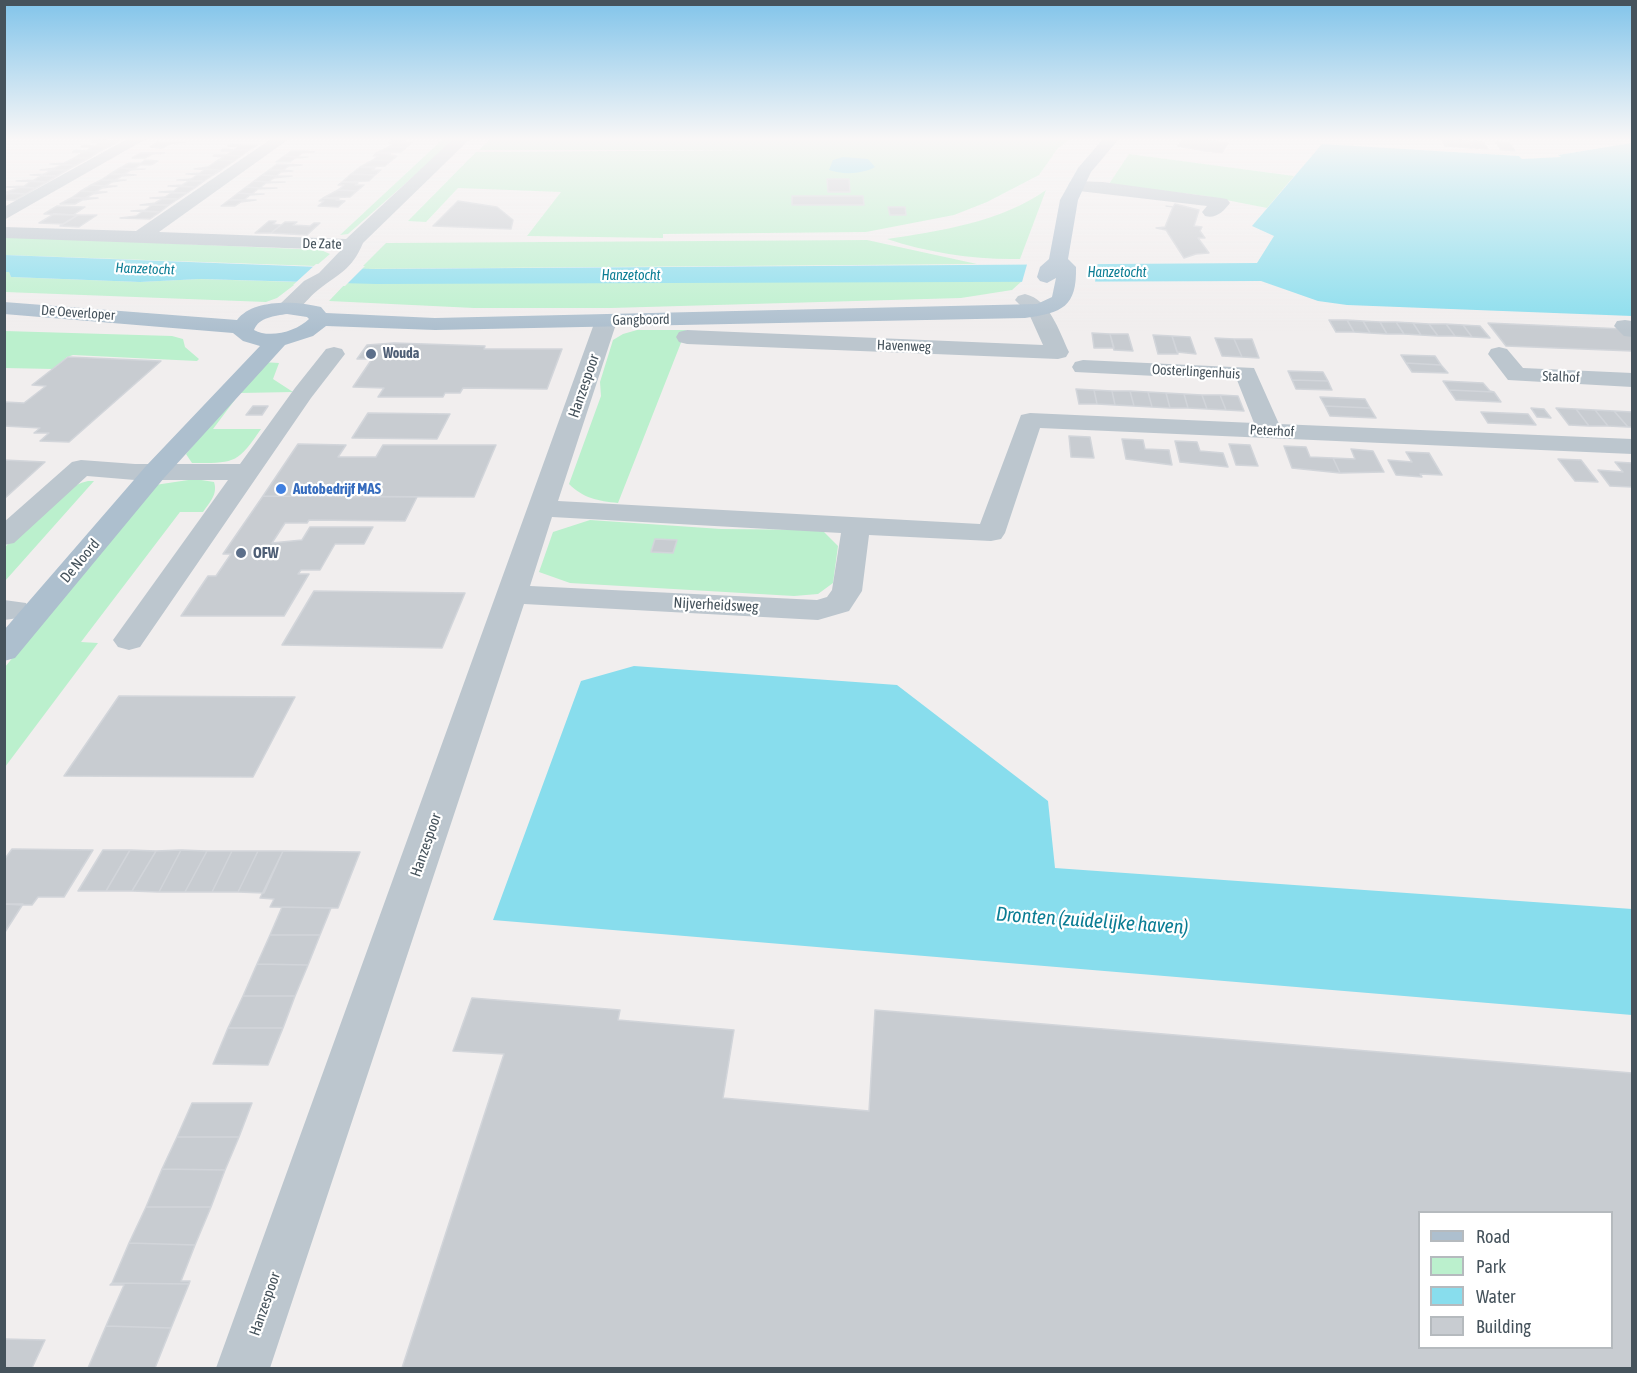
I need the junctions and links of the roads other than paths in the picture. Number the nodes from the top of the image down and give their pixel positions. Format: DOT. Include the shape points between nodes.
graph roads {
  1 [pos="25,203"];
  2 [pos="189,203"];
  3 [pos="397,203"];
  4 [pos="1068,203"];
  5 [pos="1220,203"];
  6 [pos="1211,212"];
  7 [pos="4,215"];
  8 [pos="335,229"];
  9 [pos="4,232"];
  10 [pos="139,238"];
  11 [pos="319,244"];
  12 [pos="350,250"];
  13 [pos="1059,257"];
  14 [pos="1031,305"];
  15 [pos="4,308"];
  16 [pos="306,311"];
  17 [pos="606,321"];
  18 [pos="257,330"];
  19 [pos="687,337"];
  20 [pos="334,354"];
  21 [pos="1500,354"];
  22 [pos="1083,367"];
  23 [pos="1632,380"];
  24 [pos="1270,431"];
  25 [pos="1632,447"];
  26 [pos="145,472"];
  27 [pos="247,472"];
  28 [pos="542,508"];
  29 [pos="856,525"];
  30 [pos="4,537"];
  31 [pos="511,594"];
  32 [pos="8,614"];
  33 [pos="129,640"];
  34 [pos="4,651"];
  35 [pos="243,1368"];
  1 -- 7 [label="street"];
  2 -- 10 [label="street"];
  3 -- 12 [label="street"];
  4 -- 13 [label="main road"];
  5 -- 6 [label="street"];
  8 -- 11 [label="street"];
  9 -- 10 [label="street, De Zate"];
  10 -- 11 [label="street, De Zate"];
  11 -- 12 [label="street, De Zate"];
  12 -- 16 [label="street" via="326,278 326,285"];
  13 -- 14 [label="main road"];
  13 -- 14 [label="main road, Gangboord" via="1066,267 1065,294 1057,305"];
  14 -- 17 [label="main road, Gangboord" via="917,315"];
  14 -- 19 [label="street, Havenweg" via="1058,352"];
  15 -- 18 [label="main road, De Oeverloper"];
  16 -- 17 [label="main road, Gangboord" via="371,329 410,324"];
  16 -- 18 [label="main road"];
  16 -- 18 [label="main road"];
  17 -- 28 [label="street, Hanzespoor"];
  18 -- 26 [label="main road, De Noord"];
  20 -- 27 [label="street"];
  21 -- 23 [label="street, Stalhof" via="1516,375"];
  22 -- 24 [label="street, Oosterlingenhuis" via="1246,374"];
  24 -- 25 [label="street, Peterhof"];
  24 -- 29 [label="street, Peterhof" via="1030,420 991,532"];
  26 -- 27 [label="street"];
  26 -- 30 [label="street" via="81,468"];
  26 -- 32 [label="main road, De Noord"];
  26 -- 34 [label="main road, De Noord"];
  27 -- 33 [label="street"];
  28 -- 29 [label="street"];
  28 -- 31 [label="street, Hanzespoor"];
  29 -- 31 [label="street, Nijverheidsweg" via="847,591 838,604 818,610"];
  31 -- 35 [label="street, Hanzespoor"];
}
